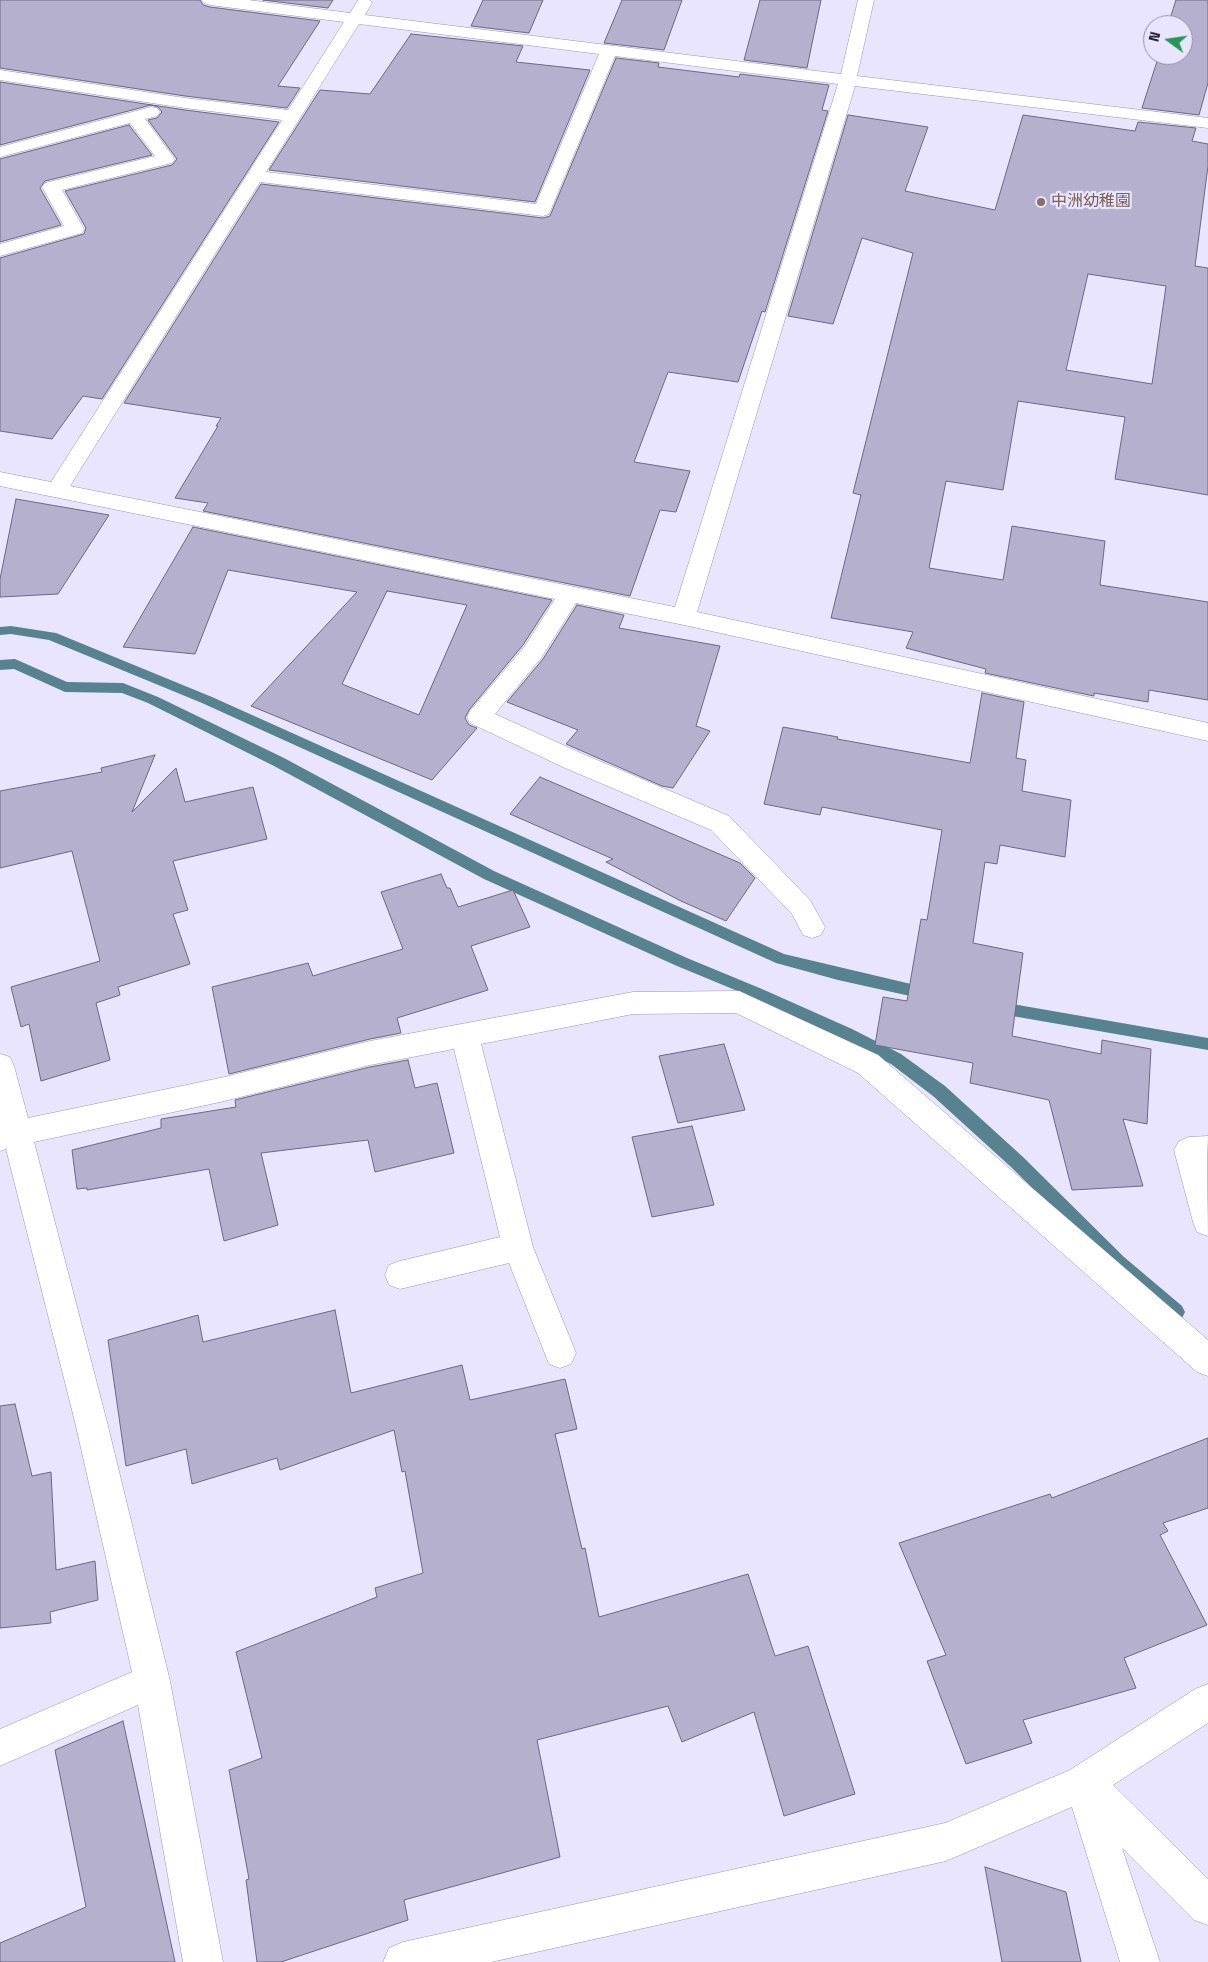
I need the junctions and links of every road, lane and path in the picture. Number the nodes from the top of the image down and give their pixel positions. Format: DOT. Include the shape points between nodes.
graph roads {
  1 [pos="210,0"];
  2 [pos="866,0"];
  3 [pos="362,8"];
  4 [pos="609,50"];
  5 [pos="849,74"];
  6 [pos="0,75"];
  7 [pos="185,103"];
  8 [pos="1208,109"];
  9 [pos="134,116"];
  10 [pos="294,116"];
  11 [pos="1208,123"];
  12 [pos="0,152"];
  13 [pos="256,176"];
  14 [pos="0,250"];
  15 [pos="0,479"];
  16 [pos="56,491"];
  17 [pos="570,594"];
  18 [pos="684,617"];
  19 [pos="1208,732"];
  20 [pos="812,927"];
  21 [pos="465,1035"];
  22 [pos="0,1066"];
  23 [pos="9,1136"];
  24 [pos="1208,1149"];
  25 [pos="1208,1222"];
  26 [pos="518,1247"];
  27 [pos="400,1275"];
  28 [pos="560,1354"];
  29 [pos="1208,1361"];
  30 [pos="152,1681"];
  31 [pos="1208,1702"];
  32 [pos="0,1748"];
  33 [pos="1083,1783"];
  34 [pos="1208,1906"];
  35 [pos="203,1962"];
  36 [pos="404,1962"];
  37 [pos="1140,1962"];
  1 -- 3 [label="street"];
  2 -- 5 [label="street"];
  3 -- 4 [label="street"];
  3 -- 5 [label="street"];
  3 -- 10 [label="street"];
  4 -- 5 [label="street"];
  4 -- 13 [label="street" via="542,210"];
  5 -- 8 [label="street"];
  5 -- 11 [label="street"];
  5 -- 18 [label="street"];
  6 -- 7 [label="street"];
  7 -- 9 [label="street"];
  7 -- 10 [label="street"];
  9 -- 12 [label="street"];
  9 -- 14 [label="street" via="166,160 51,187 76,230"];
  10 -- 13 [label="street"];
  13 -- 16 [label="street"];
  15 -- 16 [label="street"];
  16 -- 17 [label="street"];
  17 -- 18 [label="street"];
  17 -- 20 [label="street" via="533,652 479,717 720,822 801,907"];
  18 -- 19 [label="street"];
  21 -- 23 [label="street" via="370,1052 220,1090"];
  21 -- 26 [label="street"];
  21 -- 29 [label="street" via="633,1003 739,1002 868,1064"];
  22 -- 23 [label="street"];
  23 -- 30 [label="street" via="91,1422"];
  24 -- 25 [label="street" via="1189,1150"];
  26 -- 27 [label="street"];
  26 -- 28 [label="street"];
  30 -- 32 [label="street"];
  30 -- 35 [label="street"];
  31 -- 33 [label="street"];
  33 -- 34 [label="street"];
  33 -- 36 [label="street" via="946,1842"];
  33 -- 37 [label="street"];
}
